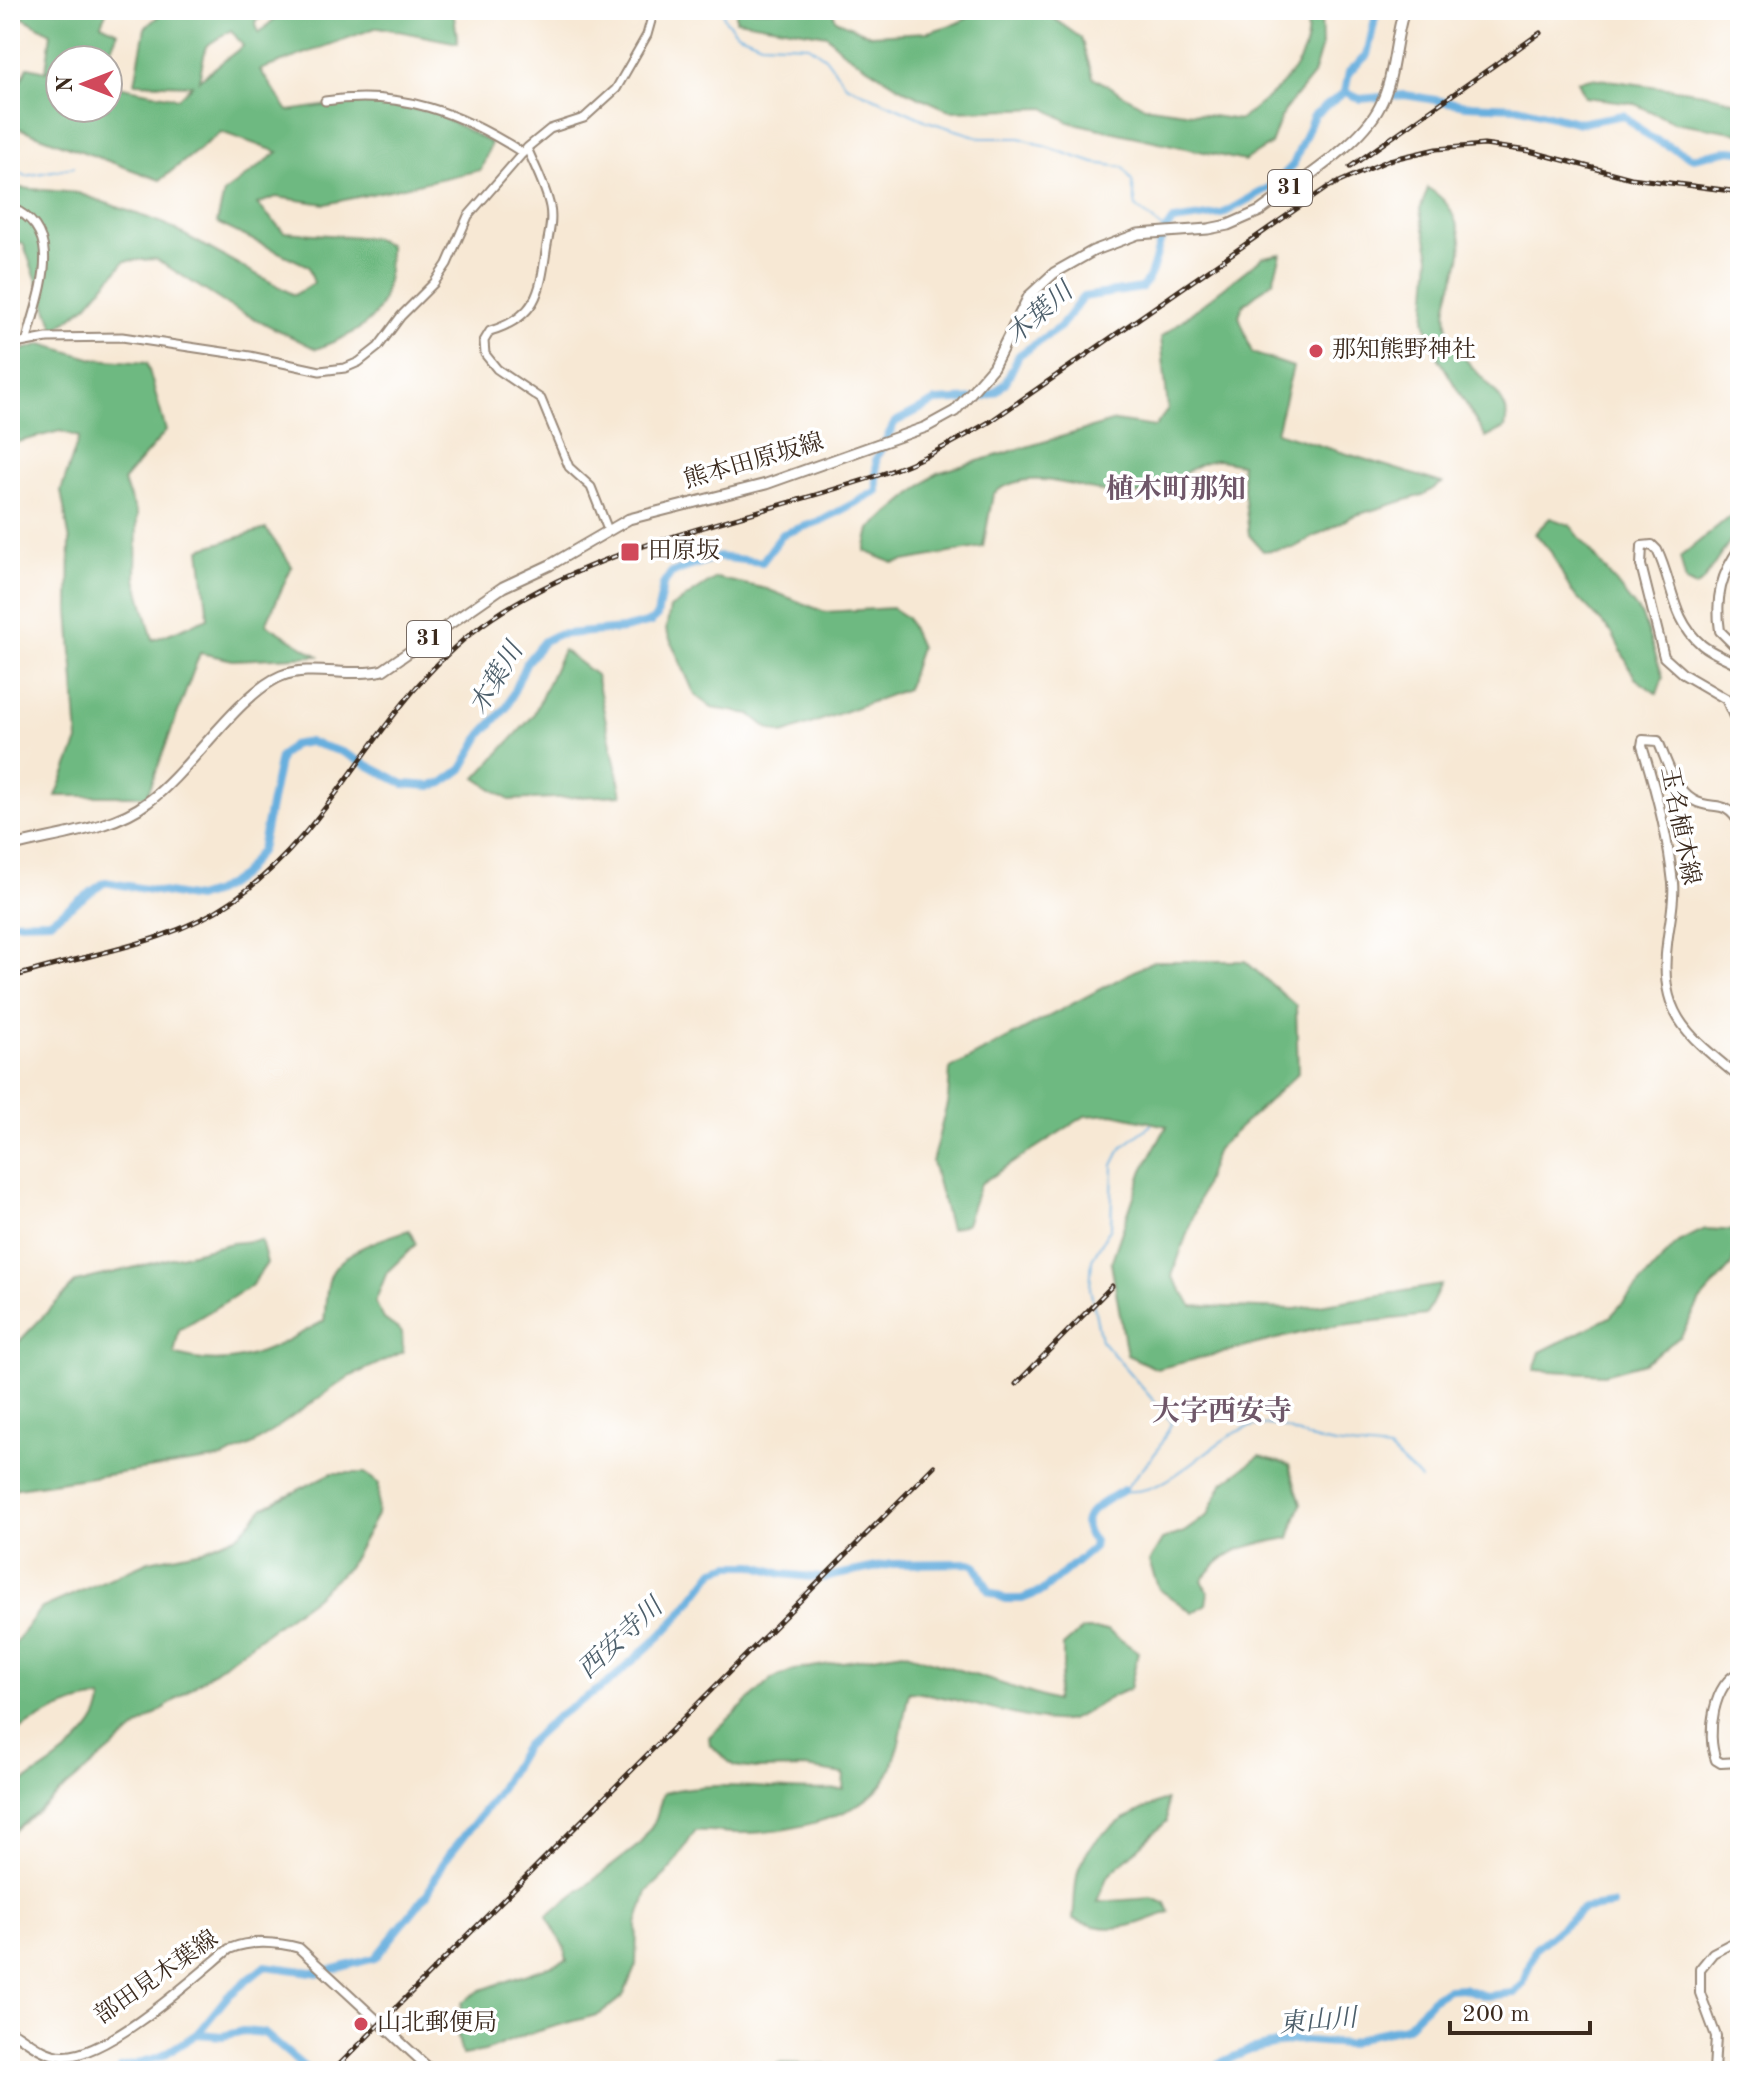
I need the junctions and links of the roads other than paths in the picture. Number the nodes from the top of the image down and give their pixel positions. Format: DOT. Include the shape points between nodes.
graph roads {
  1 [pos="654,10"];
  2 [pos="1404,10"];
  3 [pos="325,101"];
  4 [pos="525,150"];
  5 [pos="10,207"];
  6 [pos="27,340"];
  7 [pos="10,345"];
  8 [pos="608,530"];
  9 [pos="1740,548"];
  10 [pos="1740,651"];
  11 [pos="1740,666"];
  12 [pos="1740,730"];
  13 [pos="1740,824"];
  14 [pos="10,847"];
  15 [pos="1740,1078"];
  16 [pos="1740,1672"];
  17 [pos="1740,1762"];
  18 [pos="1740,1939"];
  19 [pos="10,2030"];
  20 [pos="432,2071"];
  21 [pos="1714,2071"];
  1 -- 4 [label="street" via="647,35 605,102 584,118 544,132"];
  2 -- 8 [label="main road, 熊本田原坂線 / 31" via="1383,100 1366,128 1260,211 1228,225 1151,232 1093,251 1041,283 976,391 926,427 766,484 649,512"];
  3 -- 4 [label="street" via="368,98 451,112"];
  4 -- 6 [label="street" via="468,216 434,283 378,347 345,368 320,371 122,337"];
  4 -- 8 [label="street" via="550,207 544,278 531,308 510,325 490,331 485,354 497,369 541,399 569,467 591,487"];
  5 -- 6 [label="street" via="32,222 46,252"];
  6 -- 7 [label="street"];
  8 -- 14 [label="main road, 熊本田原坂線 / 31" via="503,587 383,670 298,672 268,683 159,793 130,814"];
  9 -- 10 [label="main road" via="1721,581 1719,624 1723,636"];
  11 -- 12 [label="main road" via="1703,646 1687,630 1657,550 1642,546 1641,565 1664,657 1726,699"];
  13 -- 15 [label="main road, 玉名植木線" via="1726,807 1690,799 1658,741 1643,740 1673,883 1663,972 1666,995 1686,1031"];
  16 -- 17 [label="main road" via="1717,1697 1713,1738 1716,1760"];
  18 -- 21 [label="main road" via="1713,1953 1700,1969 1700,1993 1716,2036"];
  19 -- 20 [label="main road, 部田見木葉線" via="53,2054 77,2054 134,2024 239,1945 287,1944 299,1948"];
}
